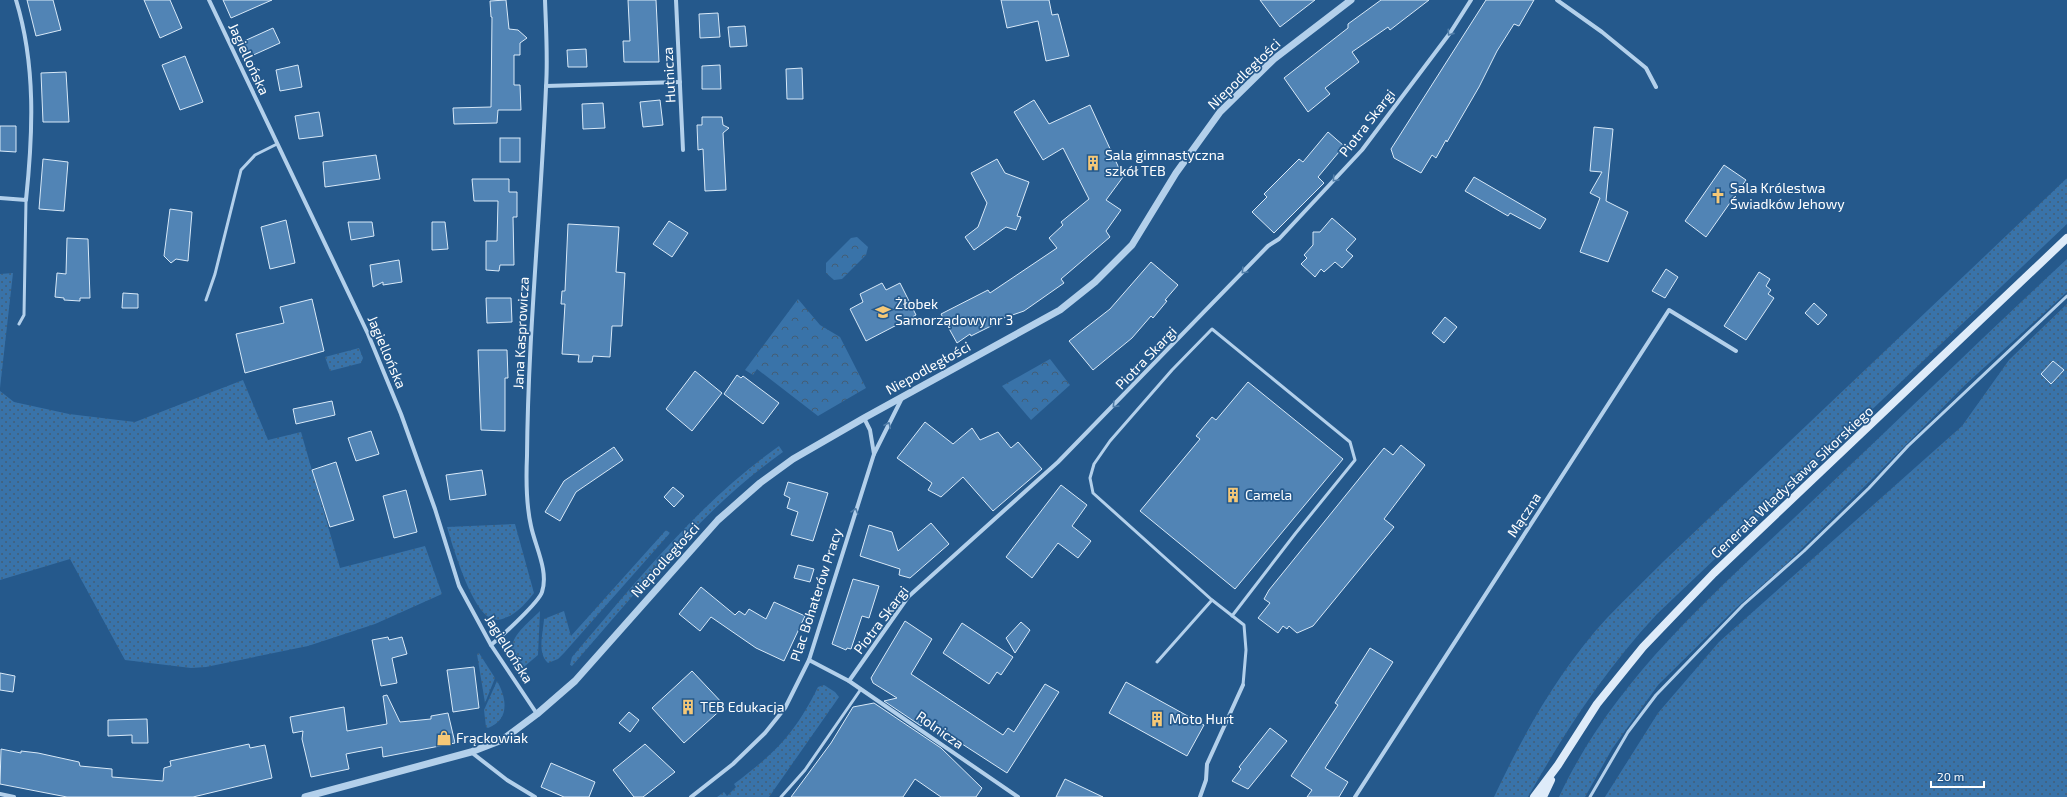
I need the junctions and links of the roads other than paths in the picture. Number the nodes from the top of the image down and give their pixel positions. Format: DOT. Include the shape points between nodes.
graph roads {
  1 [pos="16,0"];
  2 [pos="209,0"];
  3 [pos="546,0"];
  4 [pos="676,0"];
  5 [pos="1351,0"];
  6 [pos="1471,0"];
  7 [pos="1558,0"];
  8 [pos="680,82"];
  9 [pos="546,86"];
  10 [pos="1656,87"];
  11 [pos="277,144"];
  12 [pos="684,150"];
  13 [pos="0,198"];
  14 [pos="26,200"];
  15 [pos="2067,238"];
  16 [pos="2067,296"];
  17 [pos="206,300"];
  18 [pos="19,324"];
  19 [pos="1736,351"];
  20 [pos="903,397"];
  21 [pos="864,418"];
  22 [pos="874,454"];
  23 [pos="1212,600"];
  24 [pos="1232,616"];
  25 [pos="492,645"];
  26 [pos="809,660"];
  27 [pos="1157,662"];
  28 [pos="849,681"];
  29 [pos="1244,685"];
  30 [pos="861,689"];
  31 [pos="537,714"];
  32 [pos="471,752"];
  33 [pos="1558,765"];
  34 [pos="0,794"];
  35 [pos="14,797"];
  36 [pos="305,797"];
  37 [pos="535,797"];
  38 [pos="691,797"];
  39 [pos="781,797"];
  40 [pos="1018,797"];
  41 [pos="1200,797"];
  42 [pos="1355,797"];
  43 [pos="1534,797"];
  44 [pos="1543,797"];
  45 [pos="1590,797"];
  1 -- 14 [label="street" via="30,60 32,84"];
  2 -- 11 [label="street, Jagiellońska"];
  3 -- 9 [label="street, Jana Kasprowicza"];
  4 -- 8 [label="street, Hutnicza"];
  5 -- 20 [label="street, Niepodległości" via="1274,59 1220,112 1176,173 1132,245 1095,282 1060,310"];
  6 -- 28 [label="street, Piotra Skargi, one-way" via="1450,33 1362,150 1279,239 1268,246 1058,462 908,597"];
  7 -- 10 [label="street" via="1646,68"];
  8 -- 9 [label="street"];
  8 -- 12 [label="street, Hutnicza"];
  9 -- 25 [label="street, Jana Kasprowicza" via="527,456 528,506 541,563 542,593"];
  11 -- 17 [label="lane" via="255,155 242,170"];
  11 -- 25 [label="street, Jagiellońska" via="368,334 401,414 459,586"];
  13 -- 14 [label="street"];
  14 -- 18 [label="lane" via="24,316"];
  15 -- 33 [label="main road, Generała Władysława Sikorskiego" via="1714,573 1643,647 1597,704"];
  16 -- 45 [label="lane" via="1908,446 1804,551 1744,605 1656,695 1628,732"];
  19 -- 42 [label="street, Mączna" via="1669,310"];
  20 -- 21 [label="street, Niepodległości"];
  22 -- 20 [label="street, Plac Bohaterów Pracy, one-way"];
  21 -- 22 [label="street, Plac Bohaterów Pracy" via="870,430"];
  21 -- 31 [label="street, Niepodległości" via="760,482 718,520 575,681"];
  26 -- 22 [label="street, Plac Bohaterów Pracy, one-way"];
  23 -- 24 [label="lane"];
  23 -- 24 [label="lane" via="1093,493 1090,478 1094,464 1110,441 1212,329 1350,442 1355,460"];
  23 -- 27 [label="lane"];
  24 -- 29 [label="lane" via="1244,625"];
  25 -- 31 [label="street, Jagiellońska"];
  26 -- 28 [label="street"];
  26 -- 38 [label="street, Plac Bohaterów Pracy" via="785,708 765,733 733,764"];
  28 -- 30 [label="street, Rolnicza"];
  29 -- 41 [label="street" via="1207,764 1206,780"];
  30 -- 39 [label="lane" via="805,770"];
  30 -- 40 [label="street, Rolnicza"];
  31 -- 32 [label="street, Niepodległości" via="502,740"];
  32 -- 36 [label="street, Niepodległości"];
  32 -- 37 [label="street" via="507,780"];
  33 -- 43 [label="main road, Generała Władysława Sikorskiego"];
  33 -- 44 [label="main road, Generała Władysława Sikorskiego"];
  34 -- 35 [label="street"];
}
